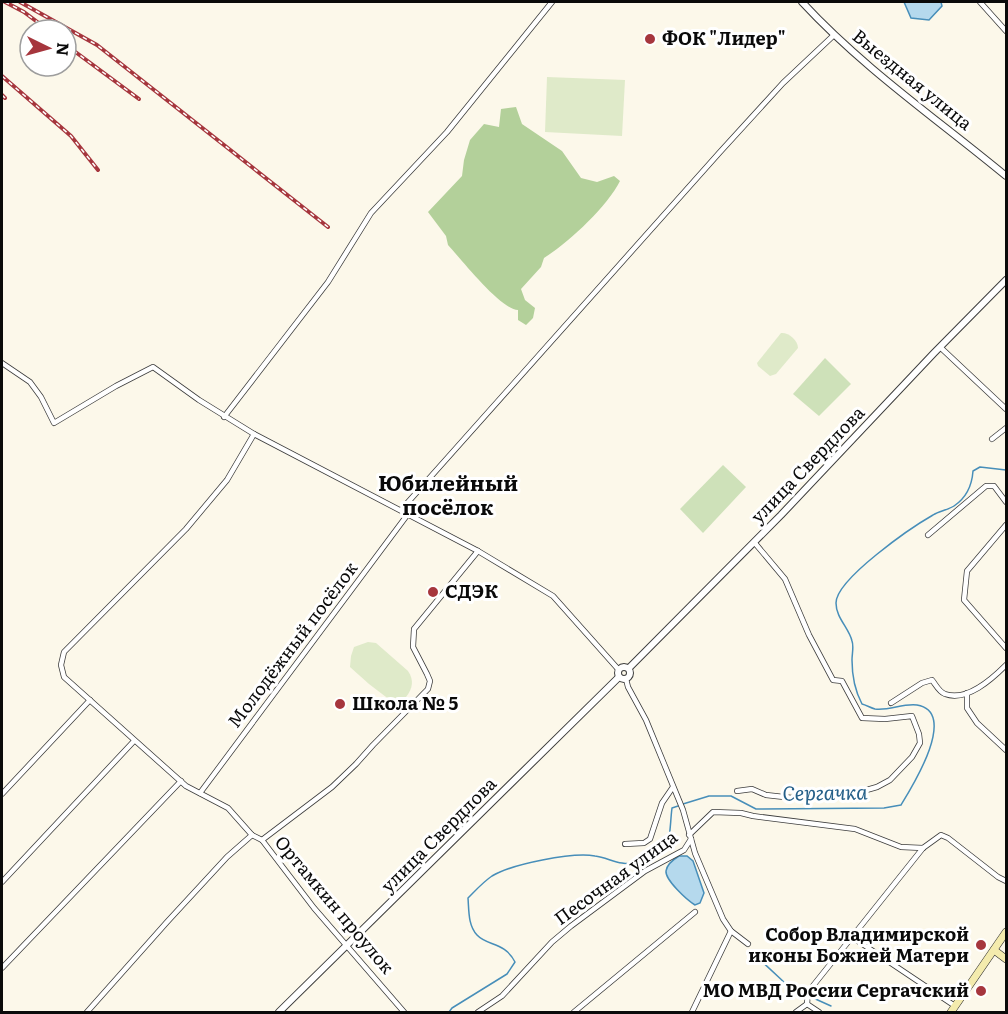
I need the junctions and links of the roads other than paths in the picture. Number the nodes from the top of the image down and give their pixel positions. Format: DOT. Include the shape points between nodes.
graph roads {
  1 [pos="552,2"];
  2 [pos="802,2"];
  3 [pos="980,2"];
  4 [pos="1006,31"];
  5 [pos="834,35"];
  6 [pos="1006,176"];
  7 [pos="1006,280"];
  8 [pos="940,347"];
  9 [pos="2,363"];
  10 [pos="1006,410"];
  11 [pos="224,417"];
  12 [pos="1006,428"];
  13 [pos="254,434"];
  14 [pos="992,439"];
  15 [pos="1006,502"];
  16 [pos="401,510"];
  17 [pos="408,514"];
  18 [pos="1006,525"];
  19 [pos="928,535"];
  20 [pos="754,542"];
  21 [pos="478,551"];
  22 [pos="1006,648"];
  23 [pos="1006,664"];
  24 [pos="628,668"];
  25 [pos="618,669"];
  26 [pos="622,678"];
  27 [pos="967,693"];
  28 [pos="90,700"];
  29 [pos="891,703"];
  30 [pos="134,741"];
  31 [pos="1006,750"];
  32 [pos="181,781"];
  33 [pos="673,787"];
  34 [pos="737,791"];
  35 [pos="200,793"];
  36 [pos="2,794"];
  37 [pos="252,835"];
  38 [pos="690,837"];
  39 [pos="262,840"];
  40 [pos="625,844"];
  41 [pos="922,848"];
  42 [pos="1006,881"];
  43 [pos="2,882"];
  44 [pos="695,912"];
  45 [pos="731,931"];
  46 [pos="1006,932"];
  47 [pos="852,937"];
  48 [pos="748,944"];
  49 [pos="347,945"];
  50 [pos="994,950"];
  51 [pos="1006,959"];
  52 [pos="2,968"];
  53 [pos="807,1004"];
  54 [pos="953,1009"];
  55 [pos="87,1012"];
  56 [pos="279,1012"];
  57 [pos="404,1012"];
  58 [pos="478,1012"];
  59 [pos="573,1012"];
  60 [pos="692,1012"];
  61 [pos="796,1012"];
  62 [pos="819,1012"];
  1 -- 11 [label="street" via="447,132 371,213 328,282"];
  2 -- 5 [label="street, Выездная улица"];
  3 -- 4 [label="street"];
  5 -- 6 [label="street, Выездная улица"];
  5 -- 16 [label="street" via="712,160"];
  7 -- 8 [label="street, улица Свердлова"];
  8 -- 10 [label="street"];
  8 -- 20 [label="street, улица Свердлова"];
  9 -- 11 [label="street" via="30,382 54,423 153,367"];
  11 -- 13 [label="street"];
  12 -- 14 [label="street"];
  13 -- 16 [label="street"];
  13 -- 28 [label="street, Ортамкин проулок" via="227,480 186,529 64,652 64,677"];
  15 -- 19 [label="street" via="994,486 986,486"];
  16 -- 17 [label="street"];
  17 -- 21 [label="street"];
  17 -- 35 [label="street, Молодёжный посёлок"];
  18 -- 22 [label="street" via="967,571 964,600"];
  20 -- 24 [label="street, улица Свердлова"];
  20 -- 34 [label="street" via="785,579 833,680 842,681 862,718 912,716 920,743 890,780 863,791 839,791 802,799 766,795 752,789"];
  21 -- 25 [label="street" via="553,596"];
  21 -- 39 [label="street" via="414,629 413,647 428,674 428,688 332,787"];
  23 -- 27 [label="street"];
  24 -- 25 [label="street"];
  24 -- 26 [label="street" via="630,672"];
  25 -- 26 [label="street"];
  26 -- 33 [label="street" via="646,720"];
  26 -- 49 [label="street, улица Свердлова"];
  27 -- 29 [label="street" via="945,694 932,680"];
  27 -- 31 [label="street" via="967,708 977,723"];
  28 -- 30 [label="street, Ортамкин проулок"];
  28 -- 36 [label="street"];
  30 -- 32 [label="street, Ортамкин проулок"];
  30 -- 43 [label="street"];
  32 -- 35 [label="street, Ортамкин проулок"];
  32 -- 52 [label="street"];
  33 -- 38 [label="street"];
  33 -- 40 [label="street, Песочная улица" via="662,803 650,839"];
  35 -- 37 [label="street, Ортамкин проулок" via="228,808"];
  37 -- 39 [label="street, Ортамкин проулок"];
  37 -- 55 [label="street" via="182,905"];
  38 -- 41 [label="street, Песочная улица" via="713,812 741,813 855,829 901,847"];
  38 -- 45 [label="street"];
  38 -- 58 [label="street, Песочная улица" via="684,850 645,871 571,926 502,996"];
  39 -- 49 [label="street, Ортамкин проулок"];
  41 -- 42 [label="street" via="941,835"];
  41 -- 47 [label="street"];
  44 -- 59 [label="street"];
  45 -- 48 [label="street"];
  45 -- 60 [label="street"];
  46 -- 50 [label="main road"];
  47 -- 53 [label="street" via="808,992"];
  47 -- 54 [label="street"];
  49 -- 56 [label="street, улица Свердлова"];
  49 -- 57 [label="street, Ортамкин проулок"];
  50 -- 51 [label="main road"];
  50 -- 54 [label="main road"];
  53 -- 61 [label="street"];
  53 -- 62 [label="street"];
}
